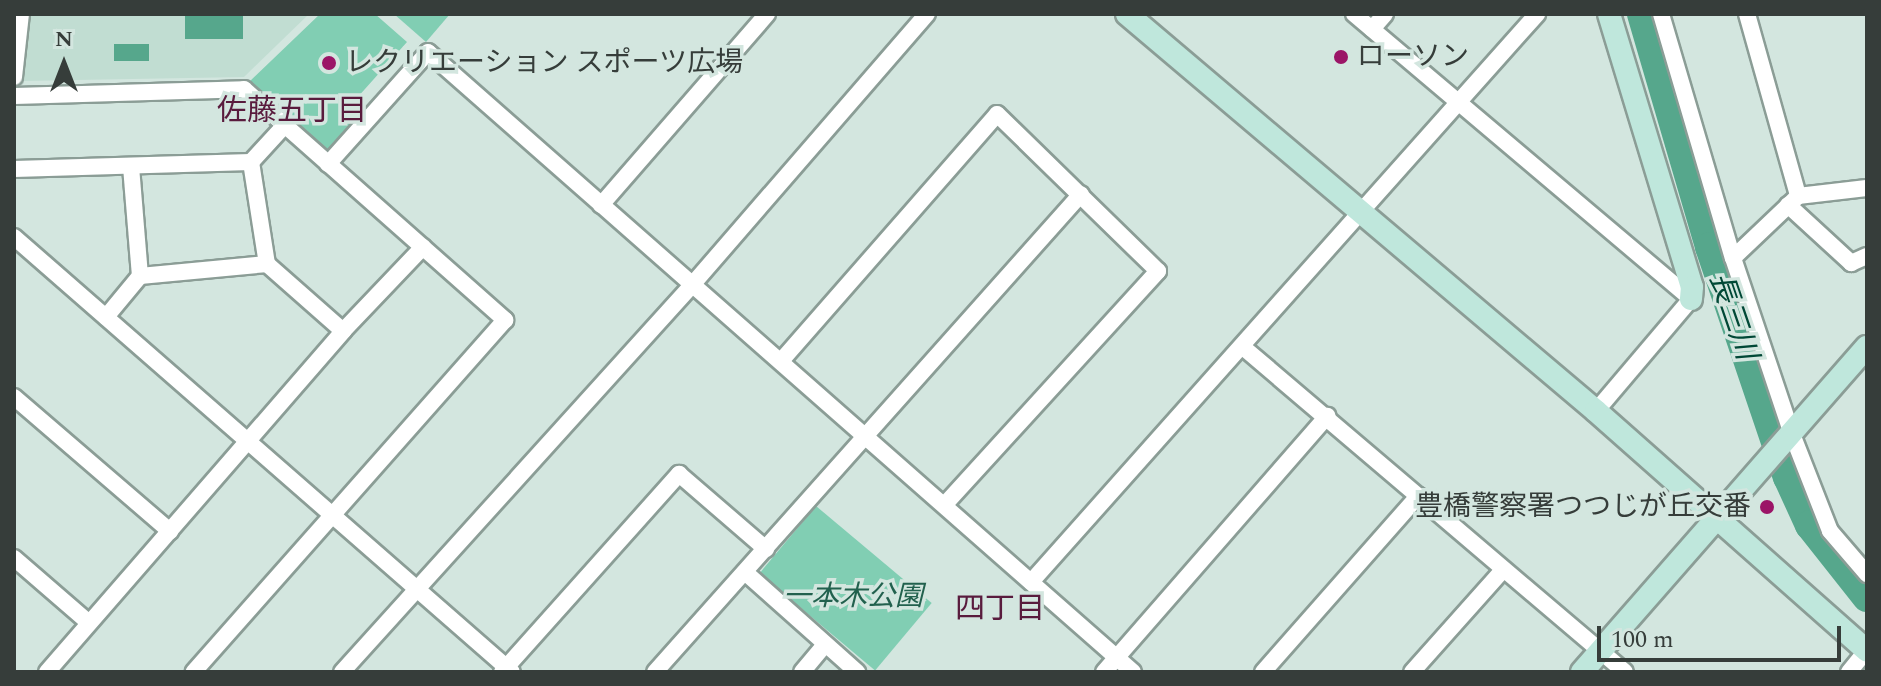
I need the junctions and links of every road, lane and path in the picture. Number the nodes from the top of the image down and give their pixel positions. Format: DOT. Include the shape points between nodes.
graph roads {
  1 [pos="21,14"];
  2 [pos="767,14"];
  3 [pos="927,14"];
  4 [pos="1127,14"];
  5 [pos="1354,14"];
  6 [pos="1385,14"];
  7 [pos="1537,14"];
  8 [pos="1609,14"];
  9 [pos="1661,14"];
  10 [pos="1747,14"];
  11 [pos="1372,29"];
  12 [pos="14,77"];
  13 [pos="14,96"];
  14 [pos="1460,105"];
  15 [pos="285,125"];
  16 [pos="251,162"];
  17 [pos="328,164"];
  18 [pos="131,167"];
  19 [pos="14,169"];
  20 [pos="1867,188"];
  21 [pos="1081,194"];
  22 [pos="1867,195"];
  23 [pos="1793,201"];
  24 [pos="601,205"];
  25 [pos="1362,215"];
  26 [pos="14,237"];
  27 [pos="423,247"];
  28 [pos="1867,256"];
  29 [pos="1733,258"];
  30 [pos="267,264"];
  31 [pos="140,276"];
  32 [pos="692,285"];
  33 [pos="1691,299"];
  34 [pos="106,317"];
  35 [pos="343,331"];
  36 [pos="1867,347"];
  37 [pos="1244,348"];
  38 [pos="781,361"];
  39 [pos="14,397"];
  40 [pos="1596,411"];
  41 [pos="1327,416"];
  42 [pos="863,434"];
  43 [pos="1792,434"];
  44 [pos="249,442"];
  45 [pos="1418,496"];
  46 [pos="944,505"];
  47 [pos="332,515"];
  48 [pos="1717,519"];
  49 [pos="170,531"];
  50 [pos="766,549"];
  51 [pos="14,558"];
  52 [pos="1503,570"];
  53 [pos="746,573"];
  54 [pos="1867,574"];
  55 [pos="1031,582"];
  56 [pos="416,590"];
  57 [pos="89,623"];
  58 [pos="825,645"];
  59 [pos="1867,650"];
  60 [pos="1600,651"];
  61 [pos="1116,658"];
  62 [pos="507,670"];
  63 [pos="47,672"];
  64 [pos="194,672"];
  65 [pos="342,672"];
  66 [pos="655,672"];
  67 [pos="802,672"];
  68 [pos="857,672"];
  69 [pos="1104,672"];
  70 [pos="1133,672"];
  71 [pos="1263,672"];
  72 [pos="1412,672"];
  73 [pos="1582,672"];
  74 [pos="1625,672"];
  75 [pos="1849,672"];
  1 -- 12 [label="street"];
  2 -- 24 [label="street"];
  3 -- 32 [label="street"];
  4 -- 25 [label="street"];
  5 -- 11 [label="street"];
  6 -- 11 [label="street"];
  7 -- 14 [label="street"];
  8 -- 33 [label="street"];
  9 -- 29 [label="street"];
  10 -- 23 [label="street"];
  11 -- 14 [label="street"];
  13 -- 15 [label="street" via="244,89"];
  14 -- 25 [label="street"];
  14 -- 33 [label="street"];
  15 -- 16 [label="street"];
  15 -- 17 [label="street"];
  16 -- 18 [label="street"];
  16 -- 30 [label="street"];
  17 -- 24 [label="street" via="428,52"];
  17 -- 27 [label="street"];
  18 -- 19 [label="street"];
  18 -- 31 [label="street"];
  20 -- 22 [label="street"];
  20 -- 23 [label="street"];
  21 -- 38 [label="street" via="997,114"];
  21 -- 42 [label="street"];
  21 -- 46 [label="street" via="1158,271"];
  23 -- 28 [label="street" via="1851,263"];
  23 -- 29 [label="street"];
  24 -- 32 [label="street"];
  25 -- 37 [label="street"];
  25 -- 40 [label="street"];
  26 -- 34 [label="street"];
  27 -- 35 [label="street"];
  27 -- 47 [label="street" via="505,320"];
  29 -- 43 [label="street"];
  30 -- 31 [label="street"];
  30 -- 35 [label="street"];
  31 -- 34 [label="street"];
  32 -- 38 [label="street"];
  32 -- 56 [label="street"];
  33 -- 40 [label="street"];
  34 -- 44 [label="street"];
  35 -- 44 [label="street"];
  36 -- 43 [label="street"];
  37 -- 41 [label="street"];
  37 -- 55 [label="street"];
  38 -- 42 [label="street"];
  39 -- 49 [label="street"];
  40 -- 48 [label="street"];
  41 -- 45 [label="street"];
  41 -- 61 [label="street"];
  42 -- 46 [label="street"];
  42 -- 50 [label="street"];
  43 -- 48 [label="street"];
  43 -- 54 [label="street" via="1830,531"];
  44 -- 47 [label="street"];
  44 -- 49 [label="street"];
  45 -- 52 [label="street"];
  45 -- 71 [label="street"];
  46 -- 55 [label="street"];
  47 -- 56 [label="street"];
  47 -- 64 [label="street"];
  48 -- 59 [label="street"];
  48 -- 60 [label="street"];
  49 -- 57 [label="street"];
  50 -- 53 [label="street"];
  50 -- 62 [label="street" via="679,474"];
  51 -- 57 [label="street"];
  52 -- 60 [label="street"];
  52 -- 72 [label="street"];
  53 -- 58 [label="street"];
  53 -- 66 [label="street"];
  55 -- 61 [label="street"];
  56 -- 62 [label="street"];
  56 -- 65 [label="street"];
  57 -- 63 [label="street"];
  58 -- 67 [label="street"];
  58 -- 68 [label="street"];
  59 -- 75 [label="street"];
  60 -- 73 [label="street"];
  60 -- 74 [label="street"];
  61 -- 69 [label="street"];
  61 -- 70 [label="street"];
}
